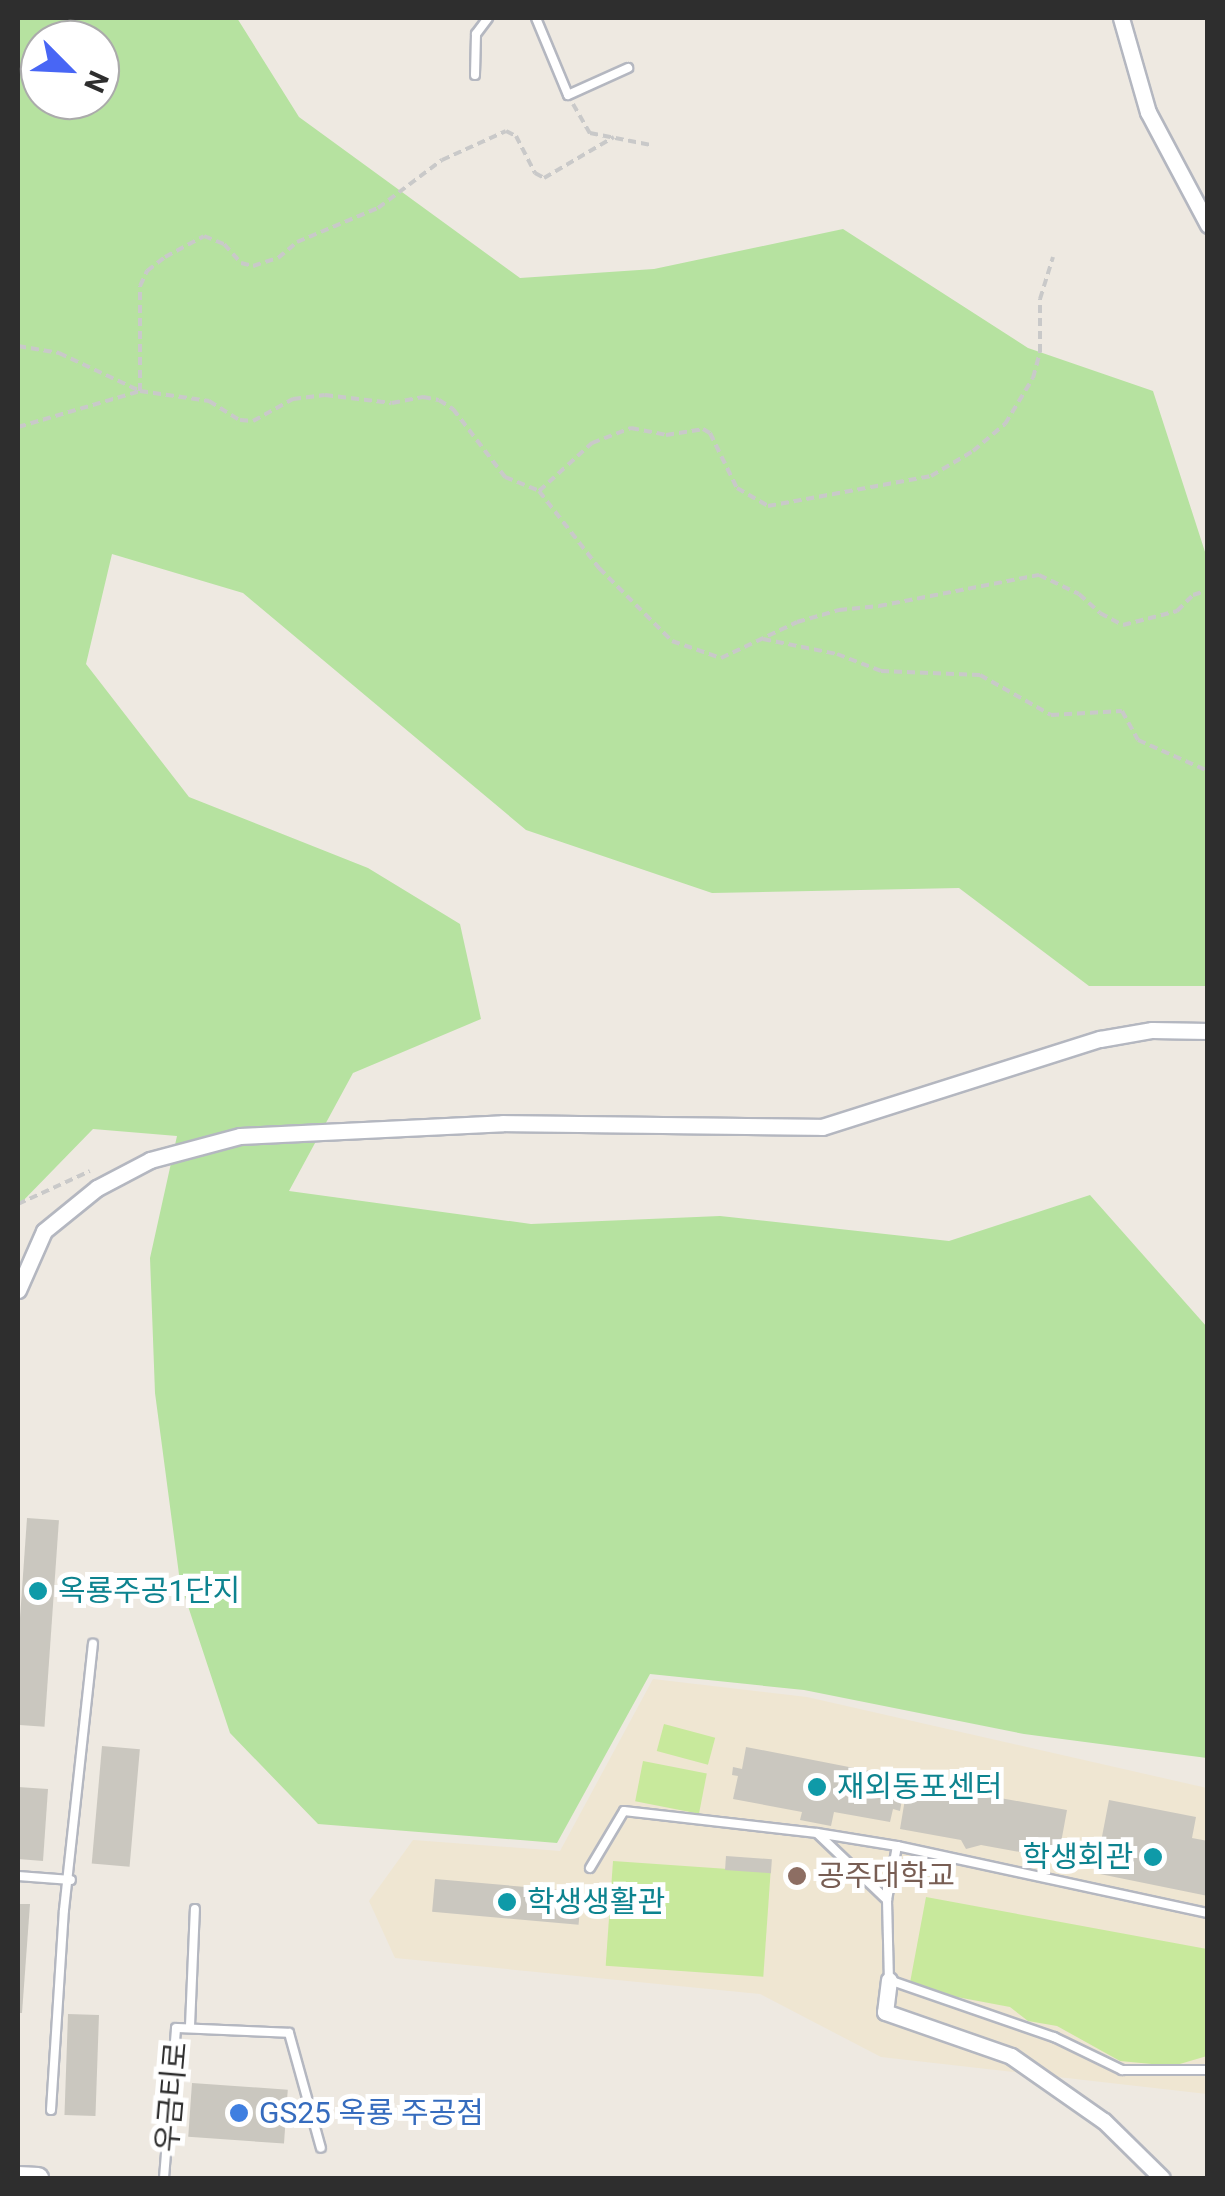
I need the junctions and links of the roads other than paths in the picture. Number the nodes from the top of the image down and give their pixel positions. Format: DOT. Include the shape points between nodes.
graph roads {
  1 [pos="488,18"];
  2 [pos="536,18"];
  3 [pos="1120,18"];
  4 [pos="628,68"];
  5 [pos="475,75"];
  6 [pos="1208,225"];
  7 [pos="1208,1030"];
  8 [pos="18,1290"];
  9 [pos="92,1644"];
  10 [pos="817,1833"];
  11 [pos="897,1846"];
  12 [pos="590,1868"];
  13 [pos="18,1876"];
  14 [pos="71,1880"];
  15 [pos="887,1900"];
  16 [pos="196,1908"];
  17 [pos="1208,1912"];
  18 [pos="888,1980"];
  19 [pos="190,2026"];
  20 [pos="1208,2070"];
  21 [pos="51,2110"];
  22 [pos="322,2148"];
  23 [pos="18,2177"];
  24 [pos="38,2178"];
  25 [pos="164,2178"];
  26 [pos="1162,2178"];
  1 -- 5 [label="lane" via="476,34"];
  2 -- 4 [label="lane" via="568,95"];
  3 -- 6 [label="street" via="1148,112"];
  7 -- 8 [label="street" via="1100,1039 822,1127 503,1122 240,1136 150,1160 97,1188 44,1231"];
  9 -- 14 [label="lane"];
  10 -- 11 [label="lane"];
  10 -- 12 [label="lane" via="624,1811"];
  10 -- 15 [label="lane"];
  11 -- 15 [label="lane"];
  11 -- 17 [label="lane"];
  13 -- 14 [label="lane"];
  14 -- 21 [label="lane"];
  15 -- 18 [label="lane"];
  16 -- 19 [label="lane, 우금티로"];
  18 -- 20 [label="lane" via="1054,2037 1122,2070"];
  18 -- 26 [label="street" via="885,2012 1011,2056 1104,2121"];
  19 -- 22 [label="lane, 우금티로" via="288,2034"];
  19 -- 25 [label="lane, 우금티로" via="176,2028"];
  23 -- 24 [label="main road"];
}
